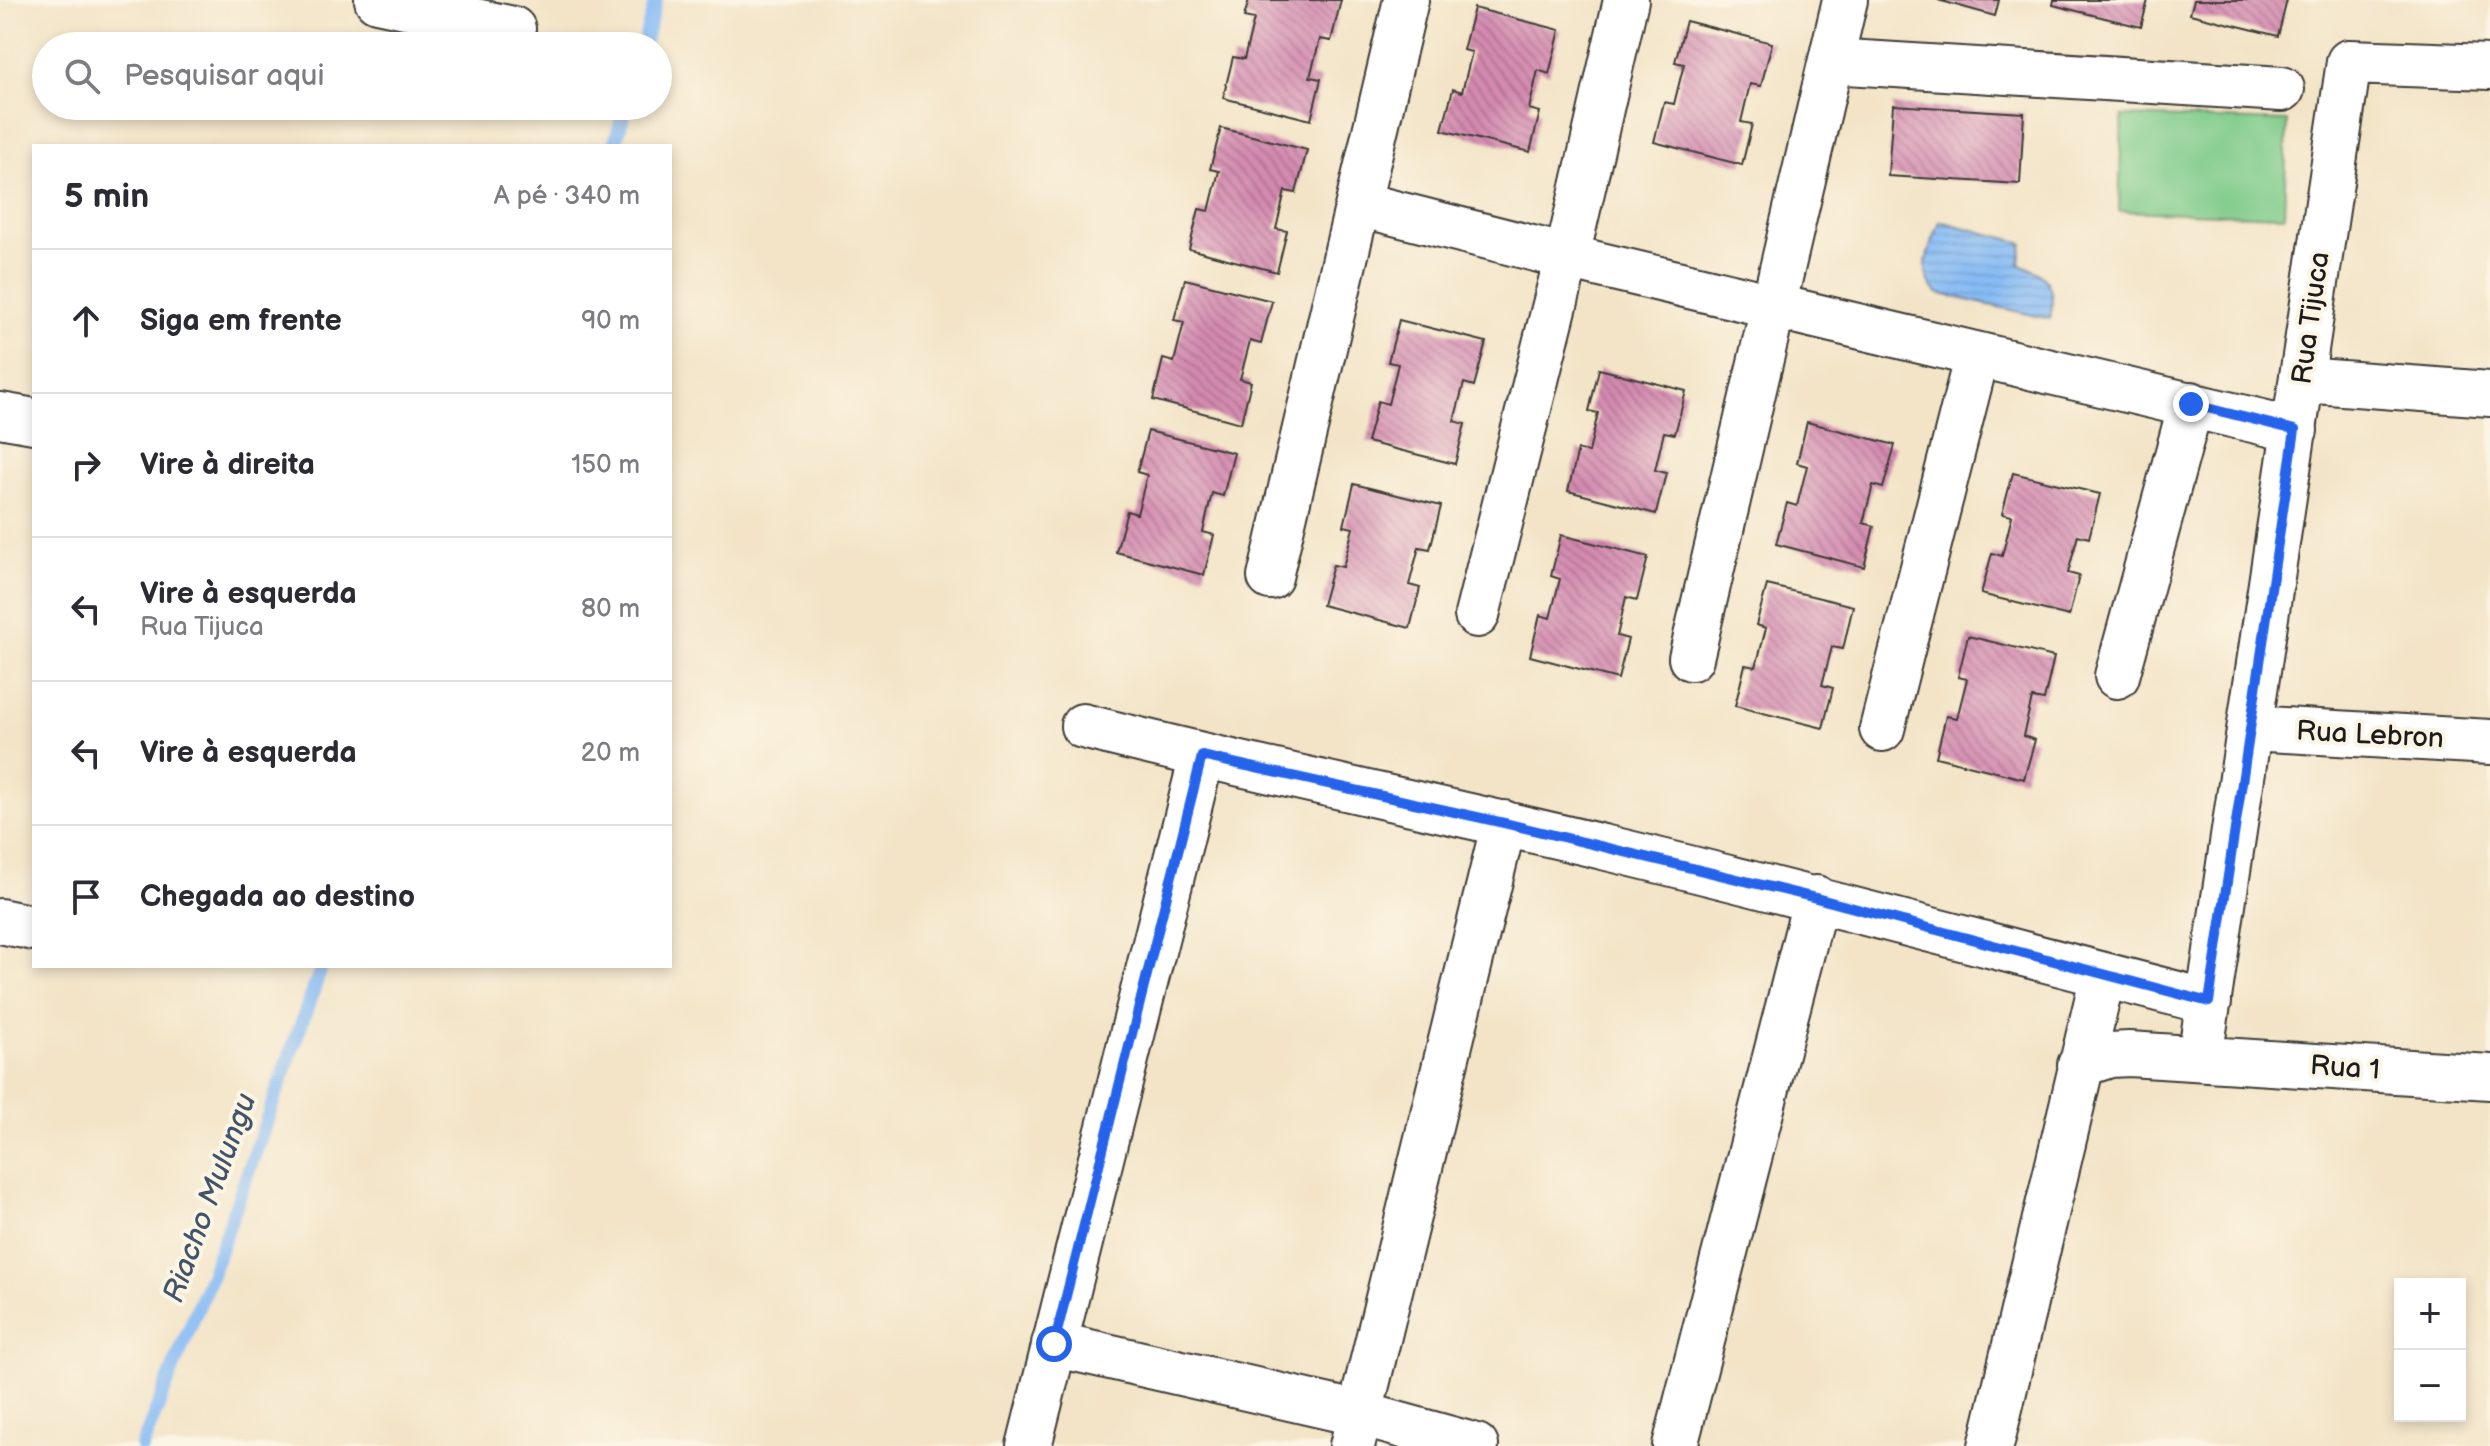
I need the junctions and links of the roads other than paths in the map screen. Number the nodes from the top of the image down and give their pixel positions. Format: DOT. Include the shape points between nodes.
graph roads {
  1 [pos="377,0"];
  2 [pos="1406,0"];
  3 [pos="1626,0"];
  4 [pos="1845,0"];
  5 [pos="513,29"];
  6 [pos="1831,61"];
  7 [pos="2490,67"];
  8 [pos="2282,89"];
  9 [pos="1359,204"];
  10 [pos="1567,257"];
  11 [pos="1775,307"];
  12 [pos="1977,355"];
  13 [pos="2302,380"];
  14 [pos="2490,394"];
  15 [pos="2191,404"];
  16 [pos="0,415"];
  17 [pos="32,421"];
  18 [pos="2295,430"];
  19 [pos="1270,577"];
  20 [pos="1477,615"];
  21 [pos="1691,658"];
  22 [pos="2117,676"];
  23 [pos="1083,726"];
  24 [pos="2250,728"];
  25 [pos="1882,729"];
  26 [pos="2490,742"];
  27 [pos="1202,756"];
  28 [pos="1504,823"];
  29 [pos="1816,898"];
  30 [pos="0,921"];
  31 [pos="32,928"];
  32 [pos="2103,975"];
  33 [pos="2209,1002"];
  34 [pos="2200,1058"];
  35 [pos="2080,1065"];
  36 [pos="2490,1077"];
  37 [pos="1054,1344"];
  38 [pos="1356,1430"];
  39 [pos="1029,1446"];
  40 [pos="1476,1446"];
  41 [pos="1675,1446"];
  42 [pos="1991,1446"];
  1 -- 5 [label="street"];
  2 -- 9 [label="street"];
  3 -- 10 [label="street"];
  4 -- 6 [label="street"];
  6 -- 8 [label="street"];
  6 -- 11 [label="street"];
  7 -- 13 [label="street, Rua Tijuca" via="2349,62"];
  9 -- 10 [label="street"];
  9 -- 19 [label="street"];
  10 -- 11 [label="street"];
  10 -- 20 [label="street"];
  11 -- 12 [label="street"];
  11 -- 21 [label="street"];
  12 -- 15 [label="street"];
  12 -- 25 [label="street"];
  13 -- 14 [label="street"];
  13 -- 18 [label="street, Rua Tijuca"];
  15 -- 18 [label="street"];
  15 -- 22 [label="street"];
  16 -- 17 [label="street"];
  18 -- 24 [label="street, Rua Tijuca"];
  23 -- 27 [label="street"];
  24 -- 26 [label="street, Rua Lebron"];
  24 -- 33 [label="street, Rua Tijuca"];
  27 -- 28 [label="street"];
  27 -- 37 [label="street"];
  28 -- 29 [label="street"];
  28 -- 38 [label="street"];
  29 -- 32 [label="street"];
  29 -- 41 [label="street"];
  30 -- 31 [label="street"];
  32 -- 33 [label="street"];
  32 -- 35 [label="street"];
  33 -- 34 [label="street, Rua Tijuca"];
  34 -- 35 [label="street, Rua 1" via="2110,1055"];
  34 -- 36 [label="street, Rua 1"];
  35 -- 42 [label="street"];
  37 -- 38 [label="street"];
  37 -- 39 [label="street"];
  38 -- 40 [label="street"];
}
